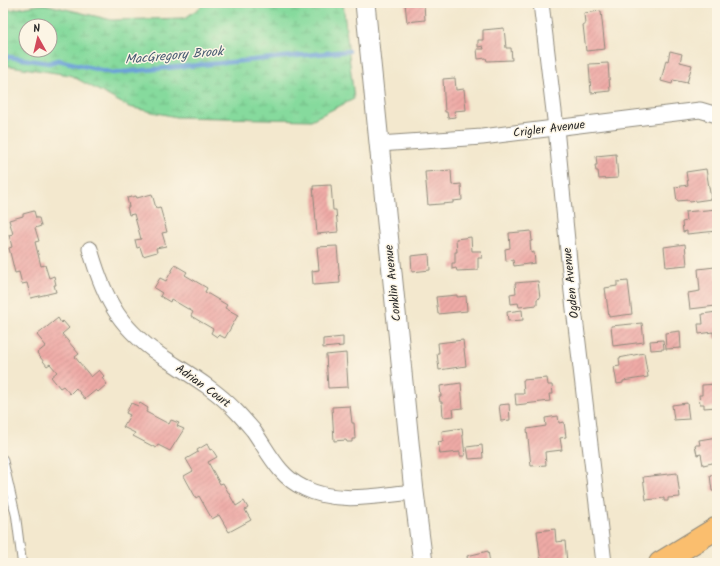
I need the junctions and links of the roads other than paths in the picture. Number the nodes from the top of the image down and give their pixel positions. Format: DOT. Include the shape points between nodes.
graph roads {
  1 [pos="365,3"];
  2 [pos="541,3"];
  3 [pos="717,115"];
  4 [pos="556,128"];
  5 [pos="379,144"];
  6 [pos="90,249"];
  7 [pos="3,459"];
  8 [pos="414,492"];
  9 [pos="717,528"];
  10 [pos="22,563"];
  11 [pos="423,563"];
  12 [pos="604,563"];
  13 [pos="660,563"];
  1 -- 5 [label="street, Conklin Avenue"];
  2 -- 4 [label="street, Ogden Avenue"];
  3 -- 4 [label="street, Crigler Avenue" via="700,110"];
  4 -- 5 [label="street, Crigler Avenue" via="482,137"];
  4 -- 12 [label="street, Ogden Avenue" via="572,292"];
  5 -- 8 [label="street, Conklin Avenue"];
  6 -- 8 [label="street, Adrian Court" via="113,309 128,329 145,345 214,392 234,409 288,478 320,495 341,498"];
  7 -- 10 [label="lane" via="16,516"];
  8 -- 11 [label="street, Conklin Avenue"];
  9 -- 13 [label="main road"];
}
